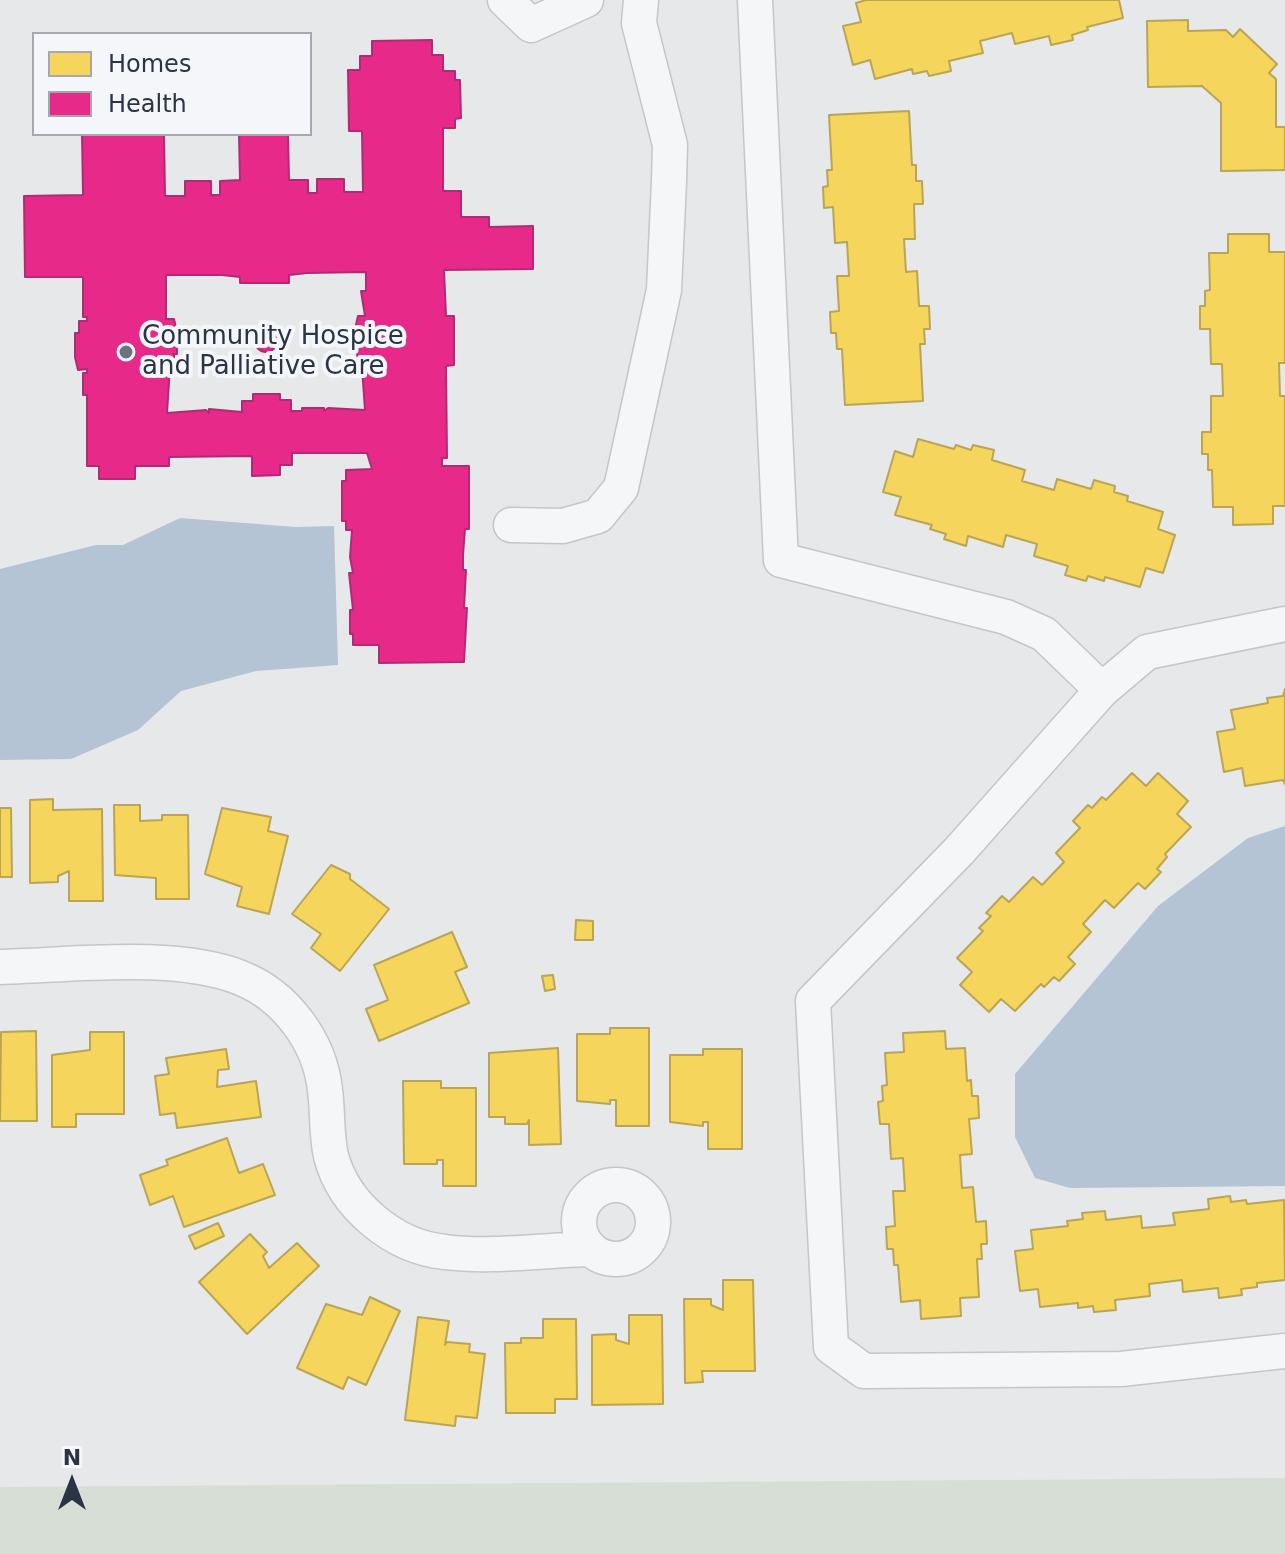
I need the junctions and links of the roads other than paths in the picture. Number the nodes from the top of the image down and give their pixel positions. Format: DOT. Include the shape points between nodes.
graph roads {
  1 [pos="505,0"];
  2 [pos="586,0"];
  3 [pos="641,0"];
  4 [pos="755,0"];
  5 [pos="511,525"];
  6 [pos="1285,624"];
  7 [pos="1102,690"];
  8 [pos="0,967"];
  9 [pos="591,1249"];
  10 [pos="1285,1351"];
  1 -- 2 [label="street" via="531,25"];
  3 -- 5 [label="street" via="639,23 670,157 664,290 621,488 598,516 563,526"];
  4 -- 7 [label="street" via="781,560 1006,617 1044,634"];
  6 -- 7 [label="street" via="1147,652"];
  7 -- 10 [label="street" via="959,851 813,1001 831,1347 864,1371 1121,1369"];
  8 -- 9 [label="street" via="182,964 244,979 276,999 301,1025 317,1055 325,1088 332,1158 347,1195 379,1226 410,1243 445,1252"];
}
